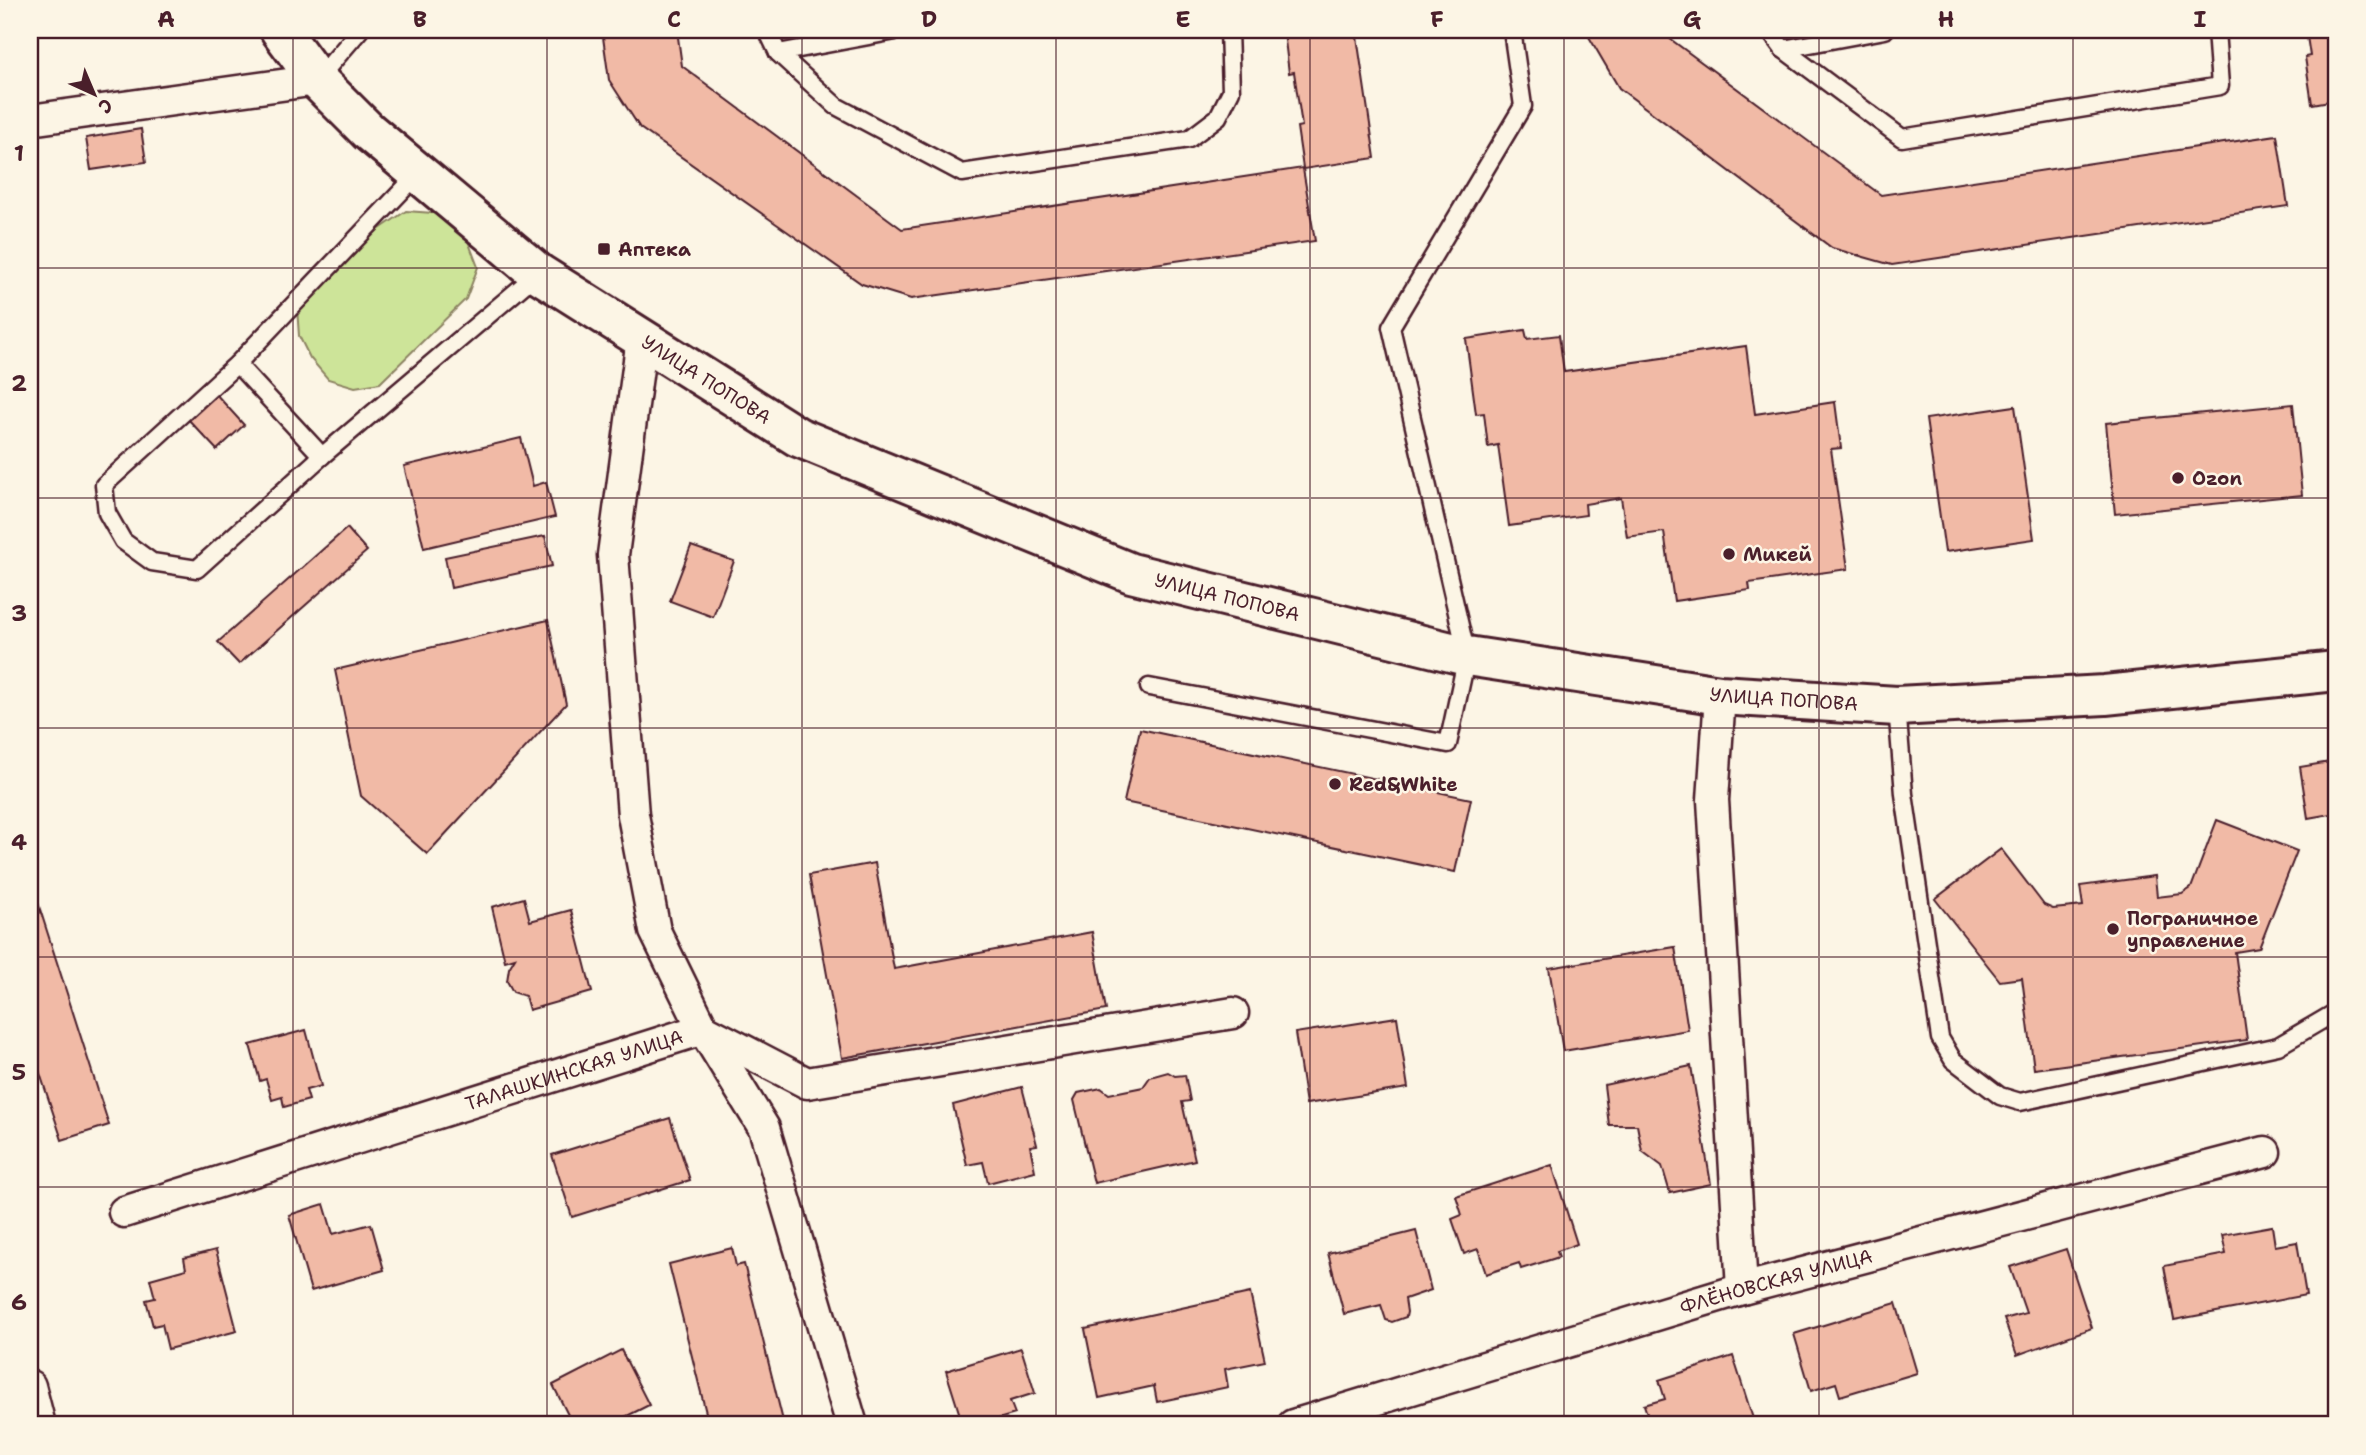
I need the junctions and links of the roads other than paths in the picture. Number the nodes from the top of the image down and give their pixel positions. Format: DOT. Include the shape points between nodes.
graph roads {
  1 [pos="280,30"];
  2 [pos="360,30"];
  3 [pos="767,30"];
  4 [pos="901,30"];
  5 [pos="1229,30"];
  6 [pos="1511,30"];
  7 [pos="1769,30"];
  8 [pos="1885,30"];
  9 [pos="2216,30"];
  10 [pos="1783,49"];
  11 [pos="778,52"];
  12 [pos="317,80"];
  13 [pos="30,120"];
  14 [pos="418,174"];
  15 [pos="538,273"];
  16 [pos="642,338"];
  17 [pos="237,363"];
  18 [pos="323,456"];
  19 [pos="1467,656"];
  20 [pos="2336,671"];
  21 [pos="1149,687"];
  22 [pos="1720,695"];
  23 [pos="1897,706"];
  24 [pos="2336,1012"];
  25 [pos="1233,1013"];
  26 [pos="703,1029"];
  27 [pos="2265,1152"];
  28 [pos="124,1212"];
  29 [pos="1742,1289"];
  30 [pos="30,1386"];
  31 [pos="40,1425"];
  32 [pos="852,1425"];
  33 [pos="1293,1425"];
  1 -- 12 [label="street, УЛИЦА ПОПОВА"];
  2 -- 12 [label="lane"];
  3 -- 11 [label="lane"];
  4 -- 11 [label="lane"];
  5 -- 11 [label="lane" via="1231,90 1218,117 1189,139 962,173 836,106"];
  6 -- 19 [label="lane" via="1523,106 1391,327"];
  7 -- 10 [label="lane"];
  8 -- 10 [label="lane"];
  9 -- 10 [label="lane" via="2220,86 1902,138"];
  12 -- 13 [label="street"];
  12 -- 14 [label="street, УЛИЦА ПОПОВА"];
  14 -- 15 [label="street, УЛИЦА ПОПОВА"];
  14 -- 17 [label="lane"];
  15 -- 16 [label="street, УЛИЦА ПОПОВА"];
  15 -- 18 [label="lane"];
  16 -- 19 [label="street, УЛИЦА ПОПОВА" via="798,437 1131,573"];
  16 -- 26 [label="street" via="613,555 633,815 655,931"];
  17 -- 18 [label="lane"];
  17 -- 18 [label="lane" via="104,485 107,513 123,541 152,562 197,569"];
  19 -- 21 [label="lane" via="1448,744"];
  19 -- 22 [label="street, УЛИЦА ПОПОВА"];
  20 -- 23 [label="street, УЛИЦА ПОПОВА" via="2105,695"];
  22 -- 23 [label="street, УЛИЦА ПОПОВА"];
  22 -- 29 [label="street" via="1713,800"];
  23 -- 24 [label="lane" via="1940,1038 1953,1060 2000,1096 2020,1102 2278,1046"];
  25 -- 26 [label="street, ТАЛАШКИНСКАЯ УЛИЦА" via="807,1083"];
  26 -- 28 [label="street, ТАЛАШКИНСКАЯ УЛИЦА"];
  26 -- 32 [label="street" via="764,1128"];
  27 -- 29 [label="street, ФЛЁНОВСКАЯ УЛИЦА"];
  29 -- 33 [label="street, ФЛЁНОВСКАЯ УЛИЦА"];
  30 -- 31 [label="street"];
}
